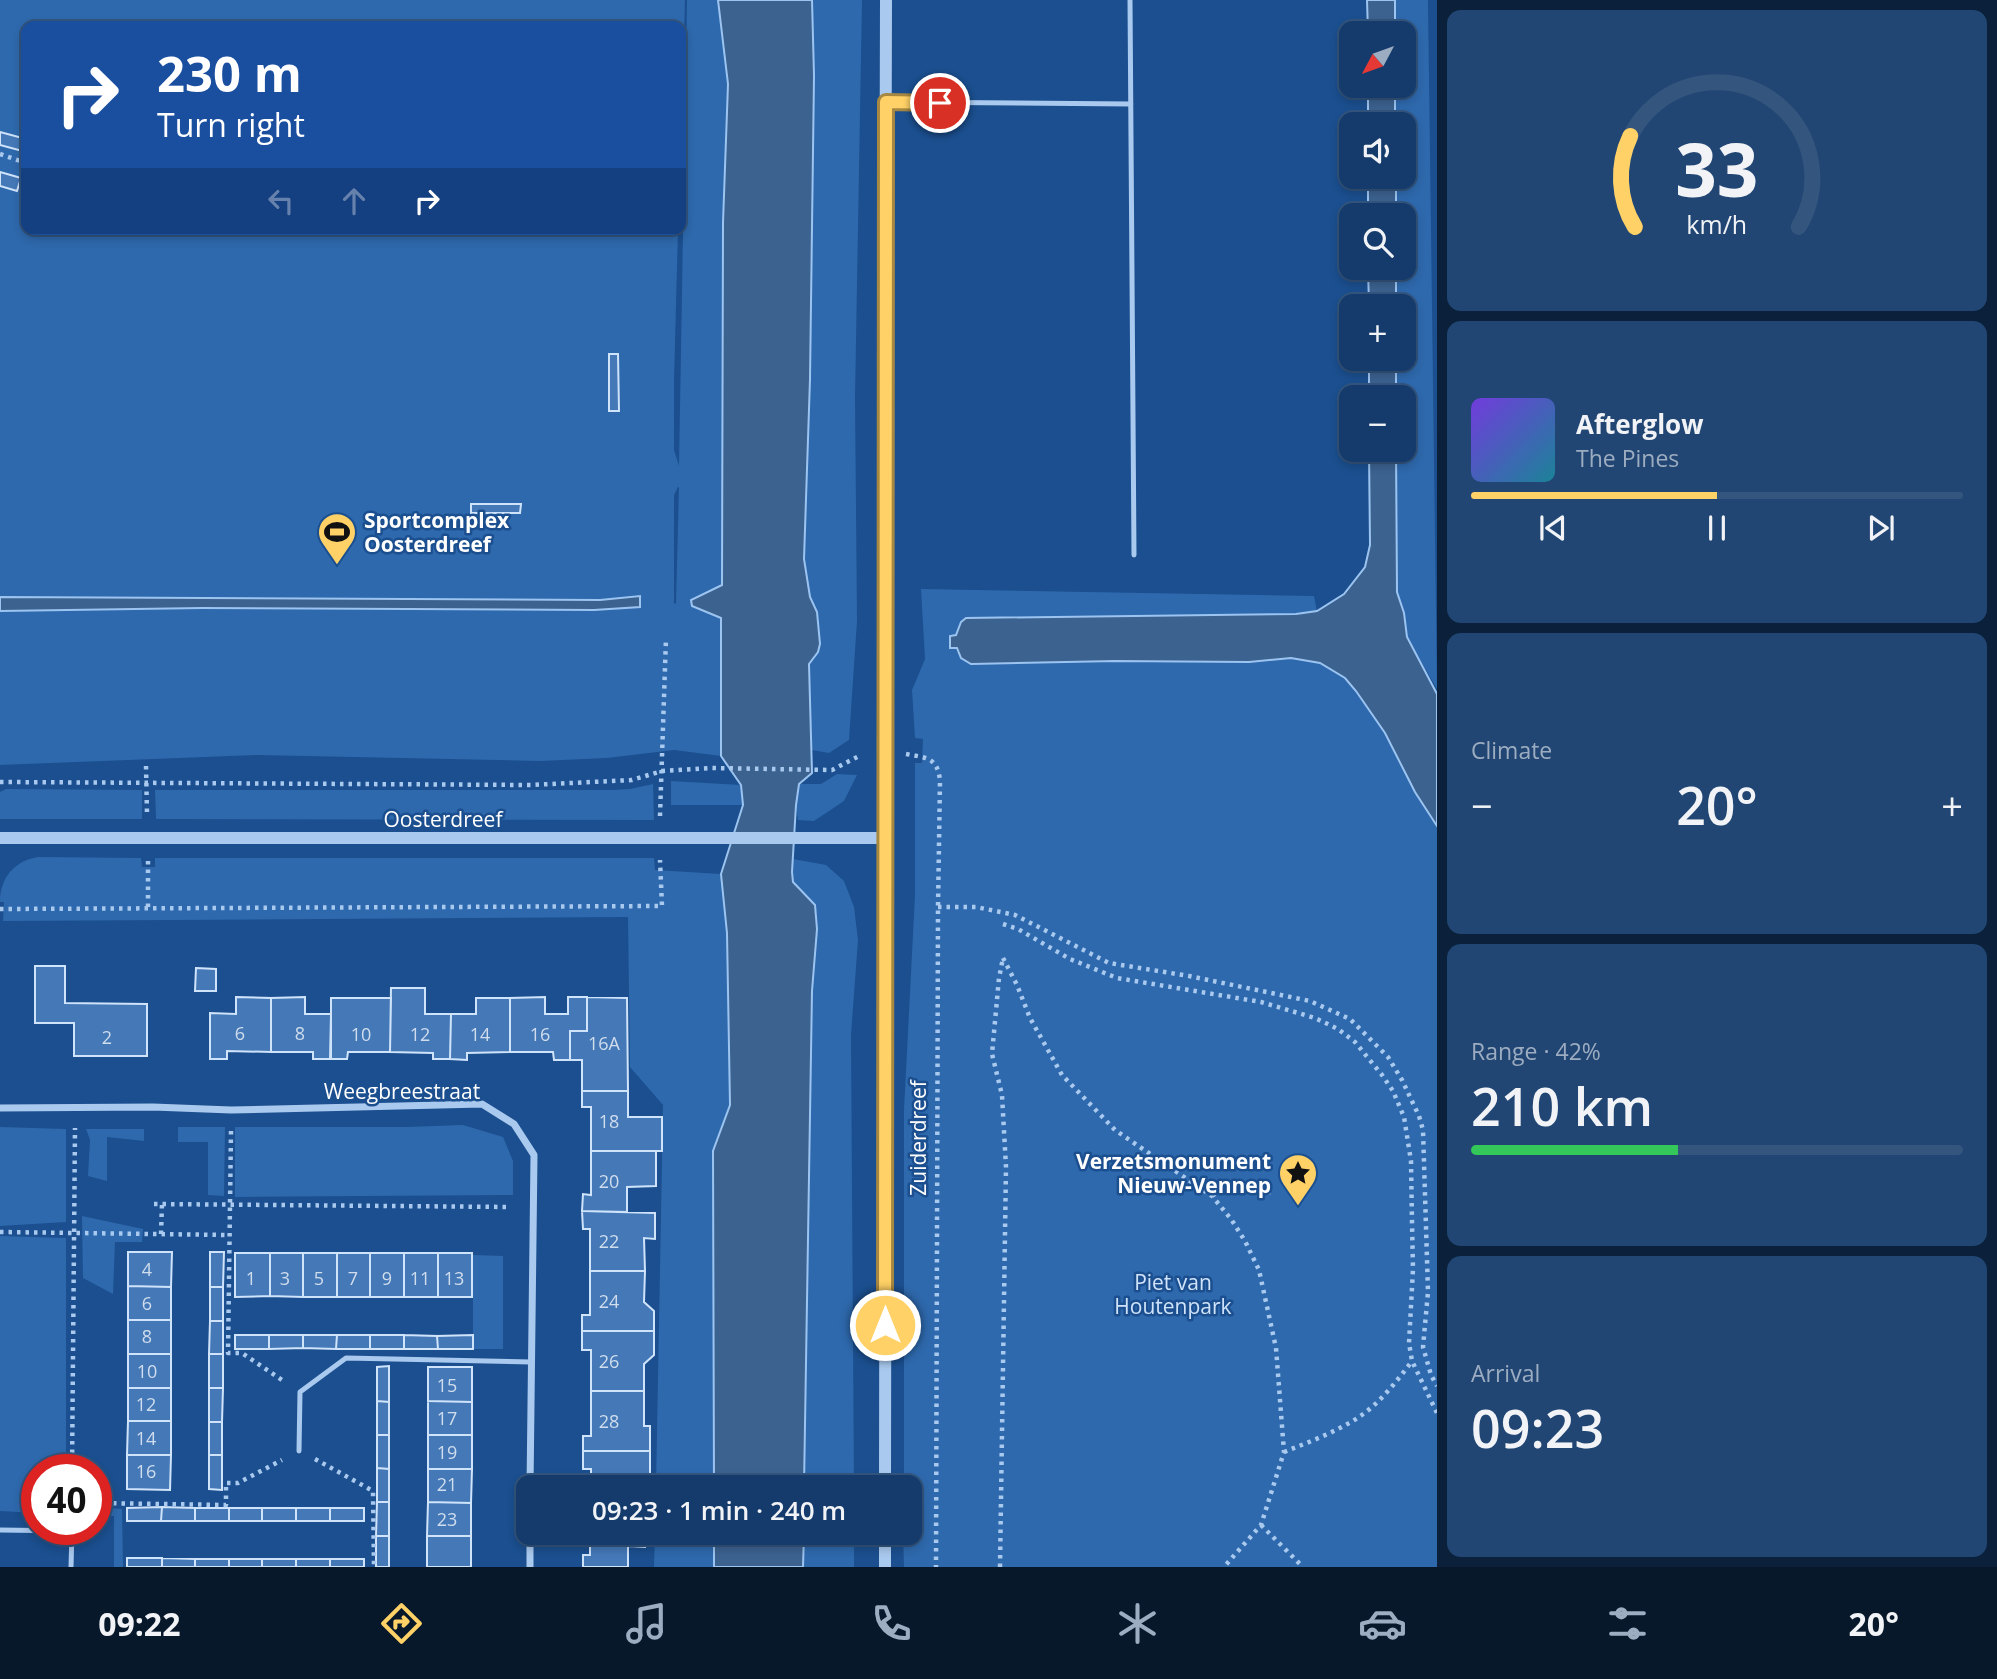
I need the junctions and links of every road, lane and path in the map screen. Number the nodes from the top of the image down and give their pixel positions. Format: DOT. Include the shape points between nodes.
graph roads {
  1 [pos="886,0"];
  2 [pos="1130,0"];
  3 [pos="886,102"];
  4 [pos="1131,104"];
  5 [pos="0,154"];
  6 [pos="21,161"];
  7 [pos="1134,555"];
  8 [pos="666,639"];
  9 [pos="884,754"];
  10 [pos="828,769"];
  11 [pos="662,771"];
  12 [pos="0,782"];
  13 [pos="0,838"];
  14 [pos="659,838"];
  15 [pos="886,838"];
  16 [pos="938,907"];
  17 [pos="0,909"];
  18 [pos="1003,924"];
  19 [pos="0,1108"];
  20 [pos="75,1108"];
  21 [pos="231,1110"];
  22 [pos="1275,1193"];
  23 [pos="1212,1196"];
  24 [pos="154,1204"];
  25 [pos="162,1204"];
  26 [pos="230,1204"];
  27 [pos="533,1208"];
  28 [pos="0,1231"];
  29 [pos="75,1232"];
  30 [pos="161,1234"];
  31 [pos="229,1235"];
  32 [pos="1412,1361"];
  33 [pos="531,1362"];
  34 [pos="1437,1386"];
  35 [pos="300,1392"];
  36 [pos="1437,1413"];
  37 [pos="299,1451"];
  38 [pos="1284,1452"];
  39 [pos="72,1454"];
  40 [pos="530,1475"];
  41 [pos="885,1475"];
  42 [pos="112,1503"];
  43 [pos="1261,1525"];
  44 [pos="0,1530"];
  45 [pos="530,1545"];
  46 [pos="885,1545"];
  47 [pos="71,1567"];
  48 [pos="374,1567"];
  49 [pos="530,1567"];
  50 [pos="885,1567"];
  51 [pos="936,1567"];
  52 [pos="1000,1567"];
  53 [pos="1224,1567"];
  54 [pos="1303,1567"];
  1 -- 3 [label="street, Zuiderdreef"];
  2 -- 4 [label="lane"];
  3 -- 4 [label="lane"];
  3 -- 9 [label="street, Zuiderdreef"];
  4 -- 7 [label="lane"];
  5 -- 6 [label="path"];
  8 -- 11 [label="path"];
  9 -- 10 [label="path, Zuiderdreef" via="856,756"];
  9 -- 15 [label="street, Zuiderdreef"];
  9 -- 16 [label="path, Zuiderdreef" via="920,757 939,768"];
  10 -- 11 [label="path, Oosterdreef"];
  11 -- 12 [label="path, Oosterdreef" via="632,780 531,785"];
  11 -- 14 [label="path"];
  13 -- 14 [label="street, Oosterdreef"];
  14 -- 15 [label="street, Oosterdreef"];
  14 -- 17 [label="path" via="662,906"];
  15 -- 41 [label="street, Zuiderdreef"];
  16 -- 34 [label="path" via="976,907 1015,915 1109,963 1310,1001 1350,1019 1388,1057 1423,1130 1428,1292 1423,1347"];
  16 -- 51 [label="path, Zuiderdreef"];
  18 -- 32 [label="path" via="1117,978 1261,1003 1315,1018 1355,1042 1393,1091 1404,1117 1412,1222"];
  19 -- 20 [label="street, Weegbreestraat"];
  20 -- 21 [label="street, Weegbreestraat"];
  20 -- 29 [label="path"];
  21 -- 26 [label="path"];
  21 -- 27 [label="street, Weegbreestraat" via="482,1104 514,1124 534,1155"];
  22 -- 23 [label="path" via="1227,1185"];
  23 -- 38 [label="path" via="1245,1241 1259,1270 1276,1348"];
  23 -- 52 [label="path" via="1115,1130 1062,1075 1003,958 992,1054 1002,1095 1006,1167"];
  24 -- 25 [label="path"];
  25 -- 26 [label="path"];
  25 -- 30 [label="path"];
  26 -- 27 [label="path"];
  26 -- 31 [label="path"];
  27 -- 33 [label="street, Weegbreestraat"];
  28 -- 29 [label="path"];
  29 -- 30 [label="path"];
  29 -- 39 [label="path"];
  30 -- 31 [label="path"];
  31 -- 35 [label="path" via="228,1353 242,1353"];
  32 -- 36 [label="path"];
  32 -- 38 [label="path" via="1397,1382 1360,1416"];
  33 -- 35 [label="lane" via="346,1358"];
  33 -- 40 [label="street, Weegbreestraat"];
  35 -- 37 [label="lane"];
  37 -- 42 [label="path" via="238,1483 226,1483 226,1505"];
  37 -- 48 [label="path" via="373,1491"];
  38 -- 43 [label="path"];
  43 -- 53 [label="path"];
  43 -- 54 [label="path"];
  44 -- 47 [label="lane" via="72,1531"];
  45 -- 49 [label="street"];
  46 -- 50 [label="street"];
}
